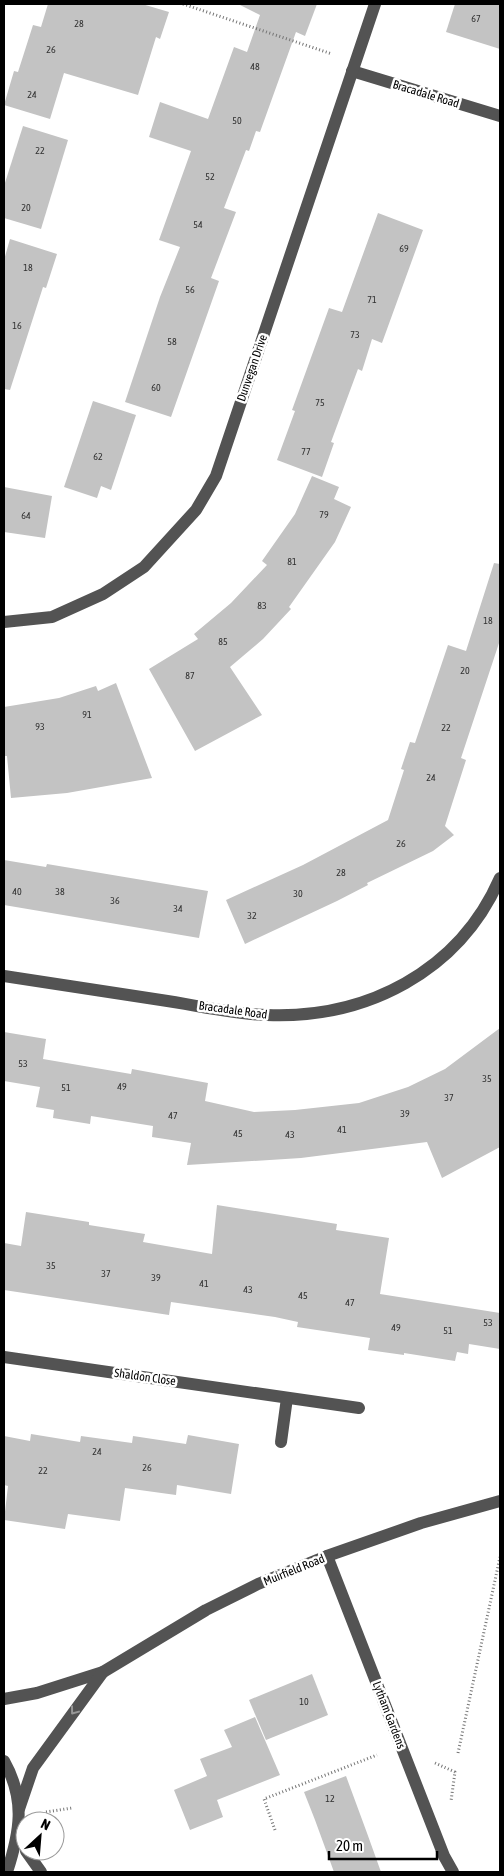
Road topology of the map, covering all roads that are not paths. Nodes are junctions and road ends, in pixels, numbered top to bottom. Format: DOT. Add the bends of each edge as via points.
graph roads {
  1 [pos="375,4"];
  2 [pos="352,71"];
  3 [pos="500,116"];
  4 [pos="4,622"];
  5 [pos="500,878"];
  6 [pos="4,976"];
  7 [pos="4,1357"];
  8 [pos="287,1398"];
  9 [pos="359,1408"];
  10 [pos="281,1442"];
  11 [pos="500,1501"];
  12 [pos="327,1556"];
  13 [pos="103,1672"];
  14 [pos="4,1699"];
  15 [pos="4,1761"];
  16 [pos="19,1809"];
  17 [pos="15,1859"];
  18 [pos="33,1861"];
  19 [pos="7,1872"];
  20 [pos="41,1872"];
  21 [pos="453,1872"];
  1 -- 2 [label="street, Dunvegan Drive"];
  2 -- 3 [label="street, Bracadale Road"];
  2 -- 4 [label="street, Dunvegan Drive" via="216,476 196,510 144,567 103,594 52,617"];
  5 -- 6 [label="street, Bracadale Road" via="477,919 452,949 425,972 391,992 311,1015 265,1016"];
  7 -- 8 [label="street, Shaldon Close"];
  8 -- 9 [label="street, Shaldon Close"];
  8 -- 10 [label="street"];
  11 -- 12 [label="street, Muirfield Road"];
  12 -- 13 [label="street, Muirfield Road" via="258,1584 206,1610"];
  12 -- 21 [label="street, Lytham Gardens" via="400,1746"];
  13 -- 14 [label="street, Muirfield Road" via="37,1693"];
  13 -- 16 [label="street, Muirfield Road, one-way" via="33,1768"];
  15 -- 16 [label="street"];
  17 -- 19 [label="street"];
  18 -- 20 [label="street"];
}
